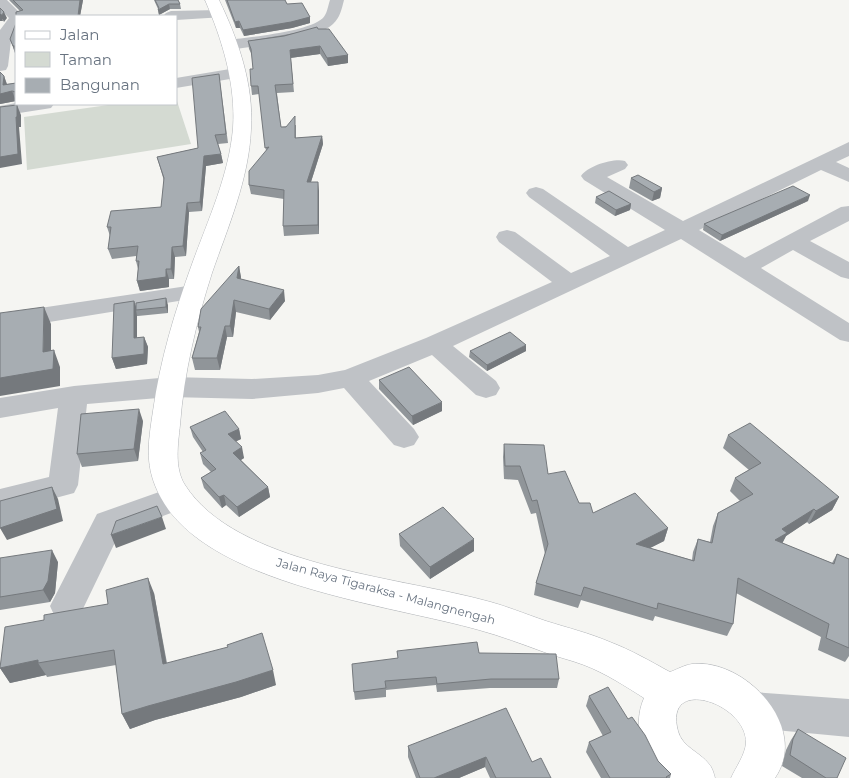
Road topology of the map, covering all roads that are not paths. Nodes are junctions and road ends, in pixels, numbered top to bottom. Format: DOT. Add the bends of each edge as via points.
graph roads {
  1 [pos="337,0"];
  2 [pos="2,1"];
  3 [pos="216,7"];
  4 [pos="176,15"];
  5 [pos="15,17"];
  6 [pos="15,19"];
  7 [pos="10,44"];
  8 [pos="229,45"];
  9 [pos="0,66"];
  10 [pos="236,73"];
  11 [pos="178,82"];
  12 [pos="39,105"];
  13 [pos="0,111"];
  14 [pos="849,148"];
  15 [pos="821,162"];
  16 [pos="618,165"];
  17 [pos="849,176"];
  18 [pos="536,193"];
  19 [pos="847,216"];
  20 [pos="681,230"];
  21 [pos="507,237"];
  22 [pos="793,241"];
  23 [pos="627,257"];
  24 [pos="743,268"];
  25 [pos="849,272"];
  26 [pos="569,283"];
  27 [pos="194,292"];
  28 [pos="0,322"];
  29 [pos="849,334"];
  30 [pos="435,344"];
  31 [pos="350,378"];
  32 [pos="170,386"];
  33 [pos="486,388"];
  34 [pos="74,396"];
  35 [pos="0,408"];
  36 [pos="404,437"];
  37 [pos="176,498"];
  38 [pos="0,501"];
  39 [pos="67,606"];
  40 [pos="669,692"];
  41 [pos="753,710"];
  42 [pos="849,718"];
  43 [pos="695,778"];
  44 [pos="751,778"];
  1 -- 8 [label="street" via="330,19 324,25"];
  2 -- 5 [label="street"];
  3 -- 4 [label="street"];
  3 -- 8 [label="main road, Jalan Raya Tigaraksa - Malangnengah"];
  6 -- 7 [label="street" via="8,27"];
  7 -- 9 [label="street"];
  8 -- 10 [label="main road, Jalan Raya Tigaraksa - Malangnengah"];
  10 -- 11 [label="street"];
  10 -- 27 [label="main road, Jalan Raya Tigaraksa - Malangnengah" via="242,126 238,161"];
  12 -- 13 [label="street"];
  14 -- 15 [label="street"];
  15 -- 17 [label="street"];
  15 -- 20 [label="street"];
  16 -- 20 [label="street" via="591,176"];
  18 -- 23 [label="street"];
  19 -- 22 [label="street"];
  20 -- 23 [label="street"];
  20 -- 24 [label="street"];
  21 -- 26 [label="street"];
  22 -- 24 [label="street"];
  22 -- 25 [label="street"];
  23 -- 26 [label="street"];
  24 -- 29 [label="street"];
  26 -- 30 [label="street"];
  27 -- 28 [label="street"];
  27 -- 32 [label="main road, Jalan Raya Tigaraksa - Malangnengah"];
  30 -- 31 [label="street"];
  30 -- 33 [label="street"];
  31 -- 32 [label="street" via="252,389"];
  31 -- 36 [label="street"];
  32 -- 34 [label="street"];
  32 -- 37 [label="main road, Jalan Raya Tigaraksa - Malangnengah" via="162,460 165,477"];
  34 -- 35 [label="street"];
  34 -- 38 [label="street" via="63,485"];
  37 -- 39 [label="street" via="108,523"];
  37 -- 40 [label="main road, Jalan Raya Tigaraksa - Malangnengah" via="212,533 245,552 366,588 479,614 600,654"];
  40 -- 41 [label="main road" via="680,685 710,682 740,697"];
  40 -- 43 [label="main road" via="657,714 661,742 680,768"];
  41 -- 42 [label="street"];
  41 -- 44 [label="main road" via="766,741 765,755"];
}
